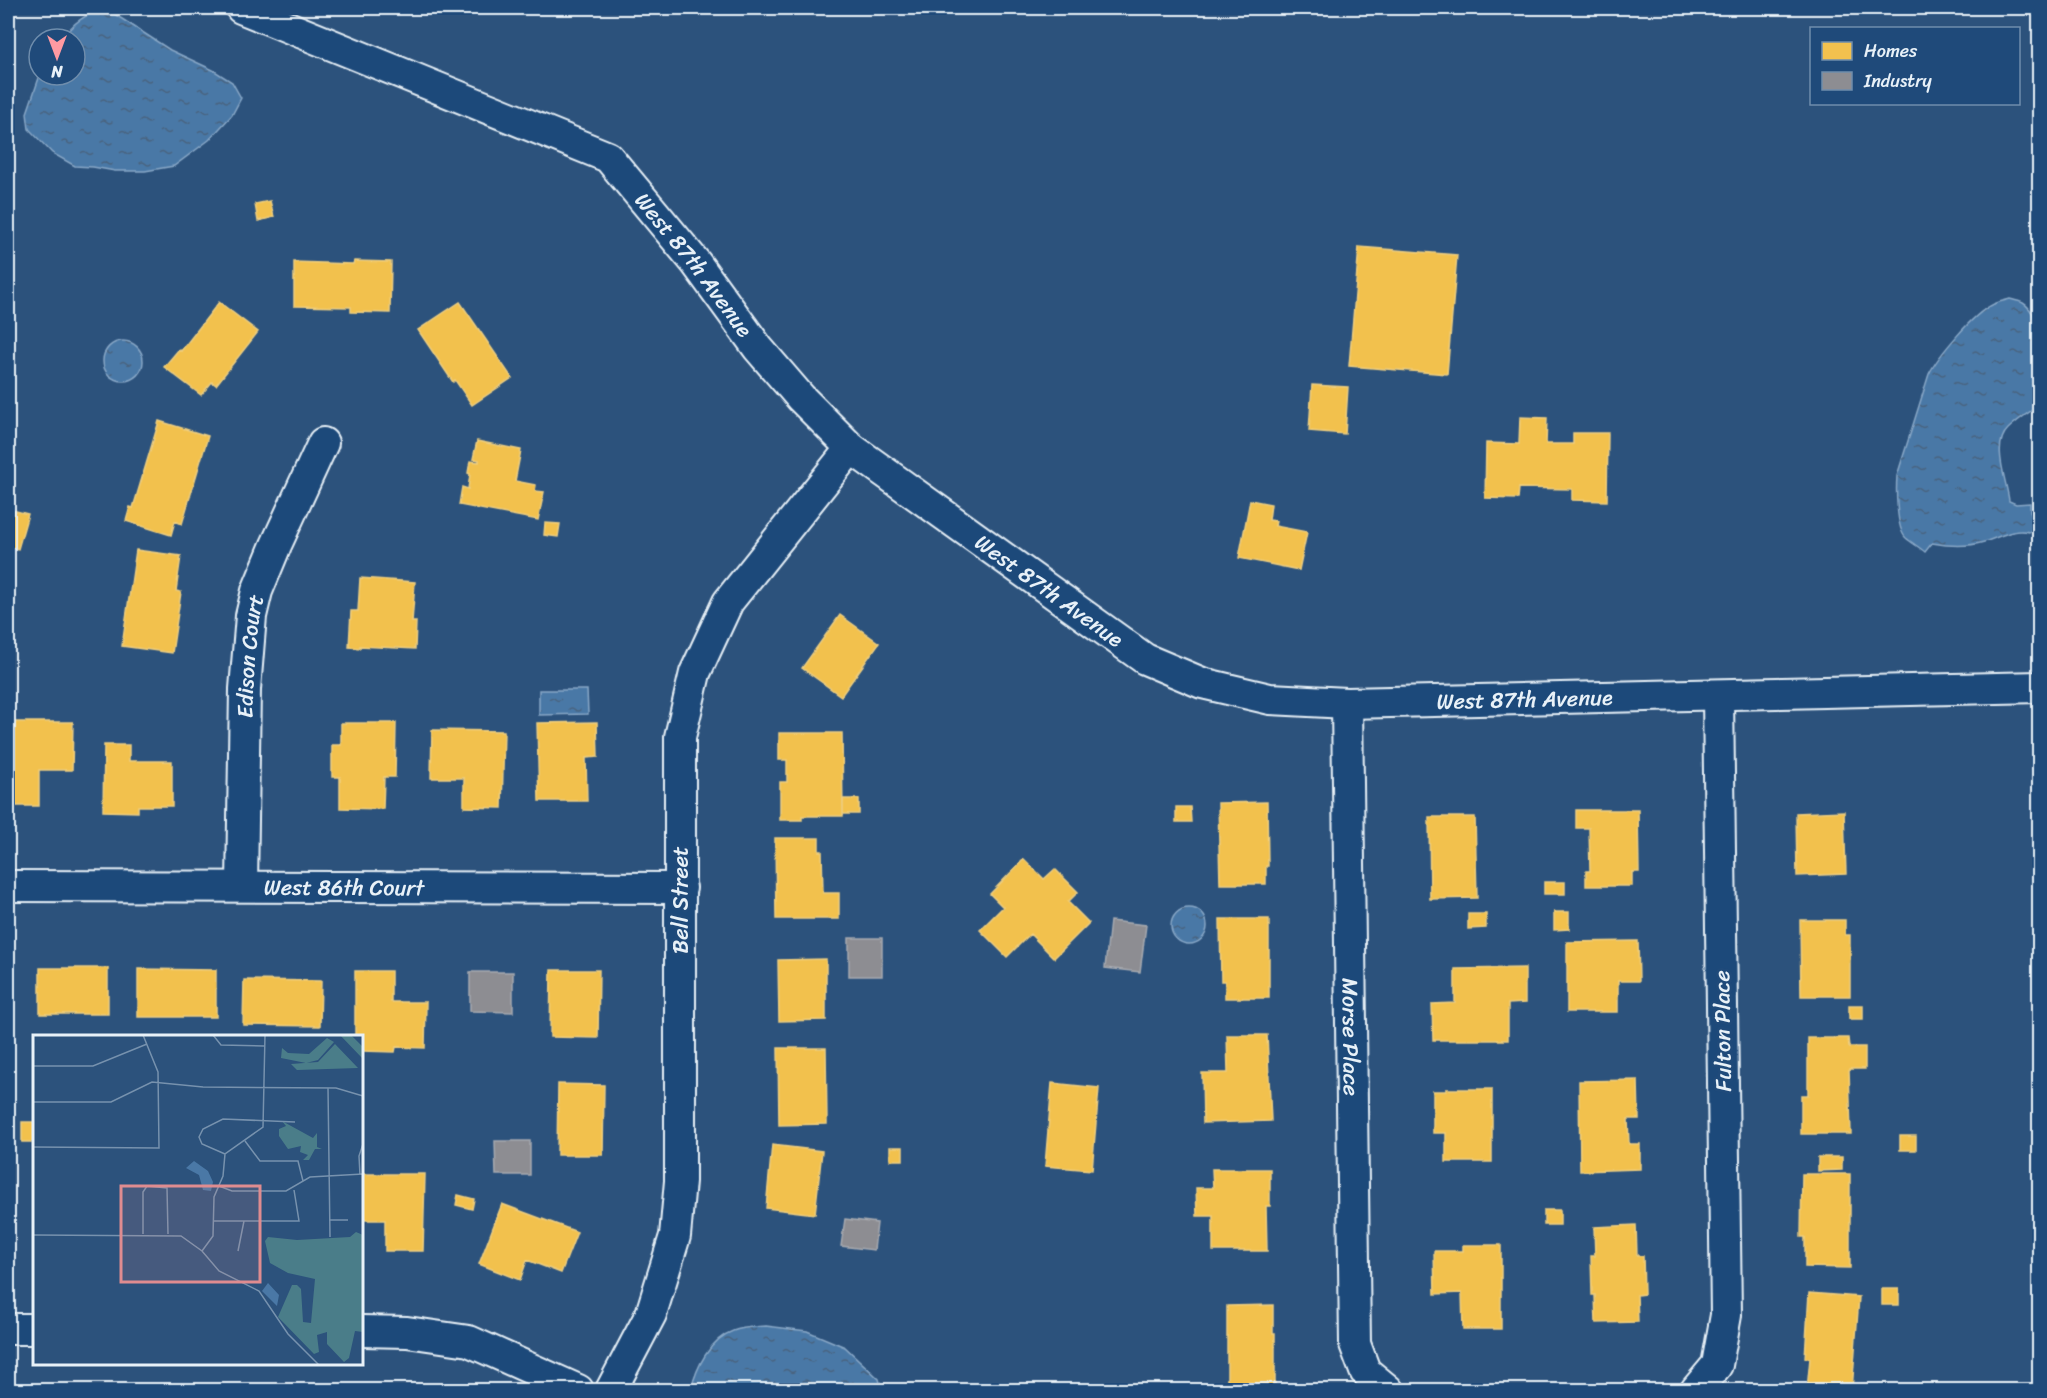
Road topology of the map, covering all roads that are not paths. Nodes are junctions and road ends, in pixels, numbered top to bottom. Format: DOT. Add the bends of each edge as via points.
graph roads {
  1 [pos="241,8"];
  2 [pos="323,443"];
  3 [pos="851,448"];
  4 [pos="2040,687"];
  5 [pos="1718,696"];
  6 [pos="1347,703"];
  7 [pos="8,886"];
  8 [pos="243,886"];
  9 [pos="681,888"];
  10 [pos="8,1329"];
  11 [pos="33,1329"];
  12 [pos="363,1331"];
  13 [pos="578,1390"];
  14 [pos="611,1390"];
  15 [pos="1388,1390"];
  16 [pos="1696,1390"];
  1 -- 3 [label="street, West 87th Avenue" via="608,158 696,263 758,348"];
  2 -- 8 [label="street, Edison Court" via="276,545 251,616 244,689"];
  3 -- 6 [label="street, West 87th Avenue" via="1145,659 1202,683 1270,699"];
  3 -- 9 [label="street, Bell Street" via="728,602 695,673 680,737"];
  4 -- 5 [label="street, West 87th Avenue"];
  5 -- 6 [label="street, West 87th Avenue"];
  5 -- 16 [label="street, Fulton Place" via="1726,1315 1717,1365"];
  6 -- 15 [label="street, Morse Place" via="1355,1344 1365,1371"];
  7 -- 8 [label="street, West 86th Court"];
  8 -- 9 [label="street, West 86th Court"];
  9 -- 14 [label="street, Bell Street" via="680,1181 675,1236 651,1314"];
  10 -- 11 [label="street"];
  12 -- 13 [label="street" via="407,1332 469,1341"];
}
